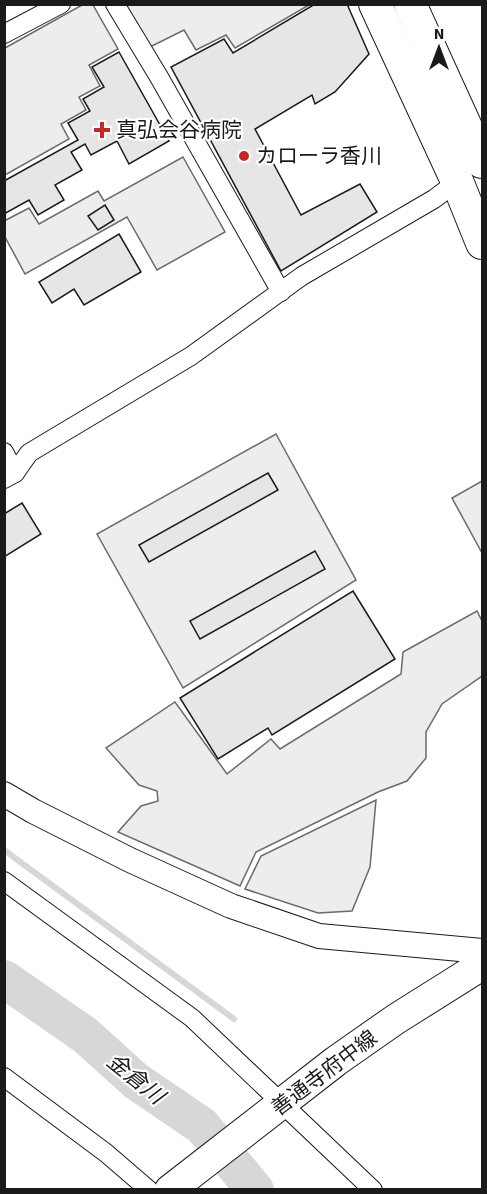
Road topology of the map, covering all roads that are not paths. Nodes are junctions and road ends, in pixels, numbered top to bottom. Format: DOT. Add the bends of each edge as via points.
graph roads {
  1 [pos="61,4"];
  2 [pos="115,4"];
  3 [pos="375,4"];
  4 [pos="410,4"];
  5 [pos="4,34"];
  6 [pos="483,162"];
  7 [pos="470,174"];
  8 [pos="483,243"];
  9 [pos="281,292"];
  10 [pos="4,452"];
  11 [pos="10,476"];
  12 [pos="4,794"];
  13 [pos="4,882"];
  14 [pos="483,951"];
  15 [pos="483,965"];
  16 [pos="4,1077"];
  17 [pos="273,1110"];
  18 [pos="164,1189"];
  19 [pos="373,1190"];
  1 -- 5 [label="street"];
  2 -- 9 [label="street"];
  3 -- 7 [label="highway"];
  4 -- 6 [label="highway"];
  7 -- 8 [label="highway"];
  7 -- 9 [label="street"];
  9 -- 11 [label="street" via="191,356 29,453"];
  10 -- 11 [label="street"];
  12 -- 14 [label="street" via="120,855 231,906 319,936"];
  13 -- 17 [label="street" via="192,1018"];
  15 -- 17 [label="main road, 善通寺府中線" via="379,1031"];
  16 -- 18 [label="street" via="106,1153"];
  17 -- 18 [label="main road, 善通寺府中線"];
  17 -- 19 [label="street"];
}
